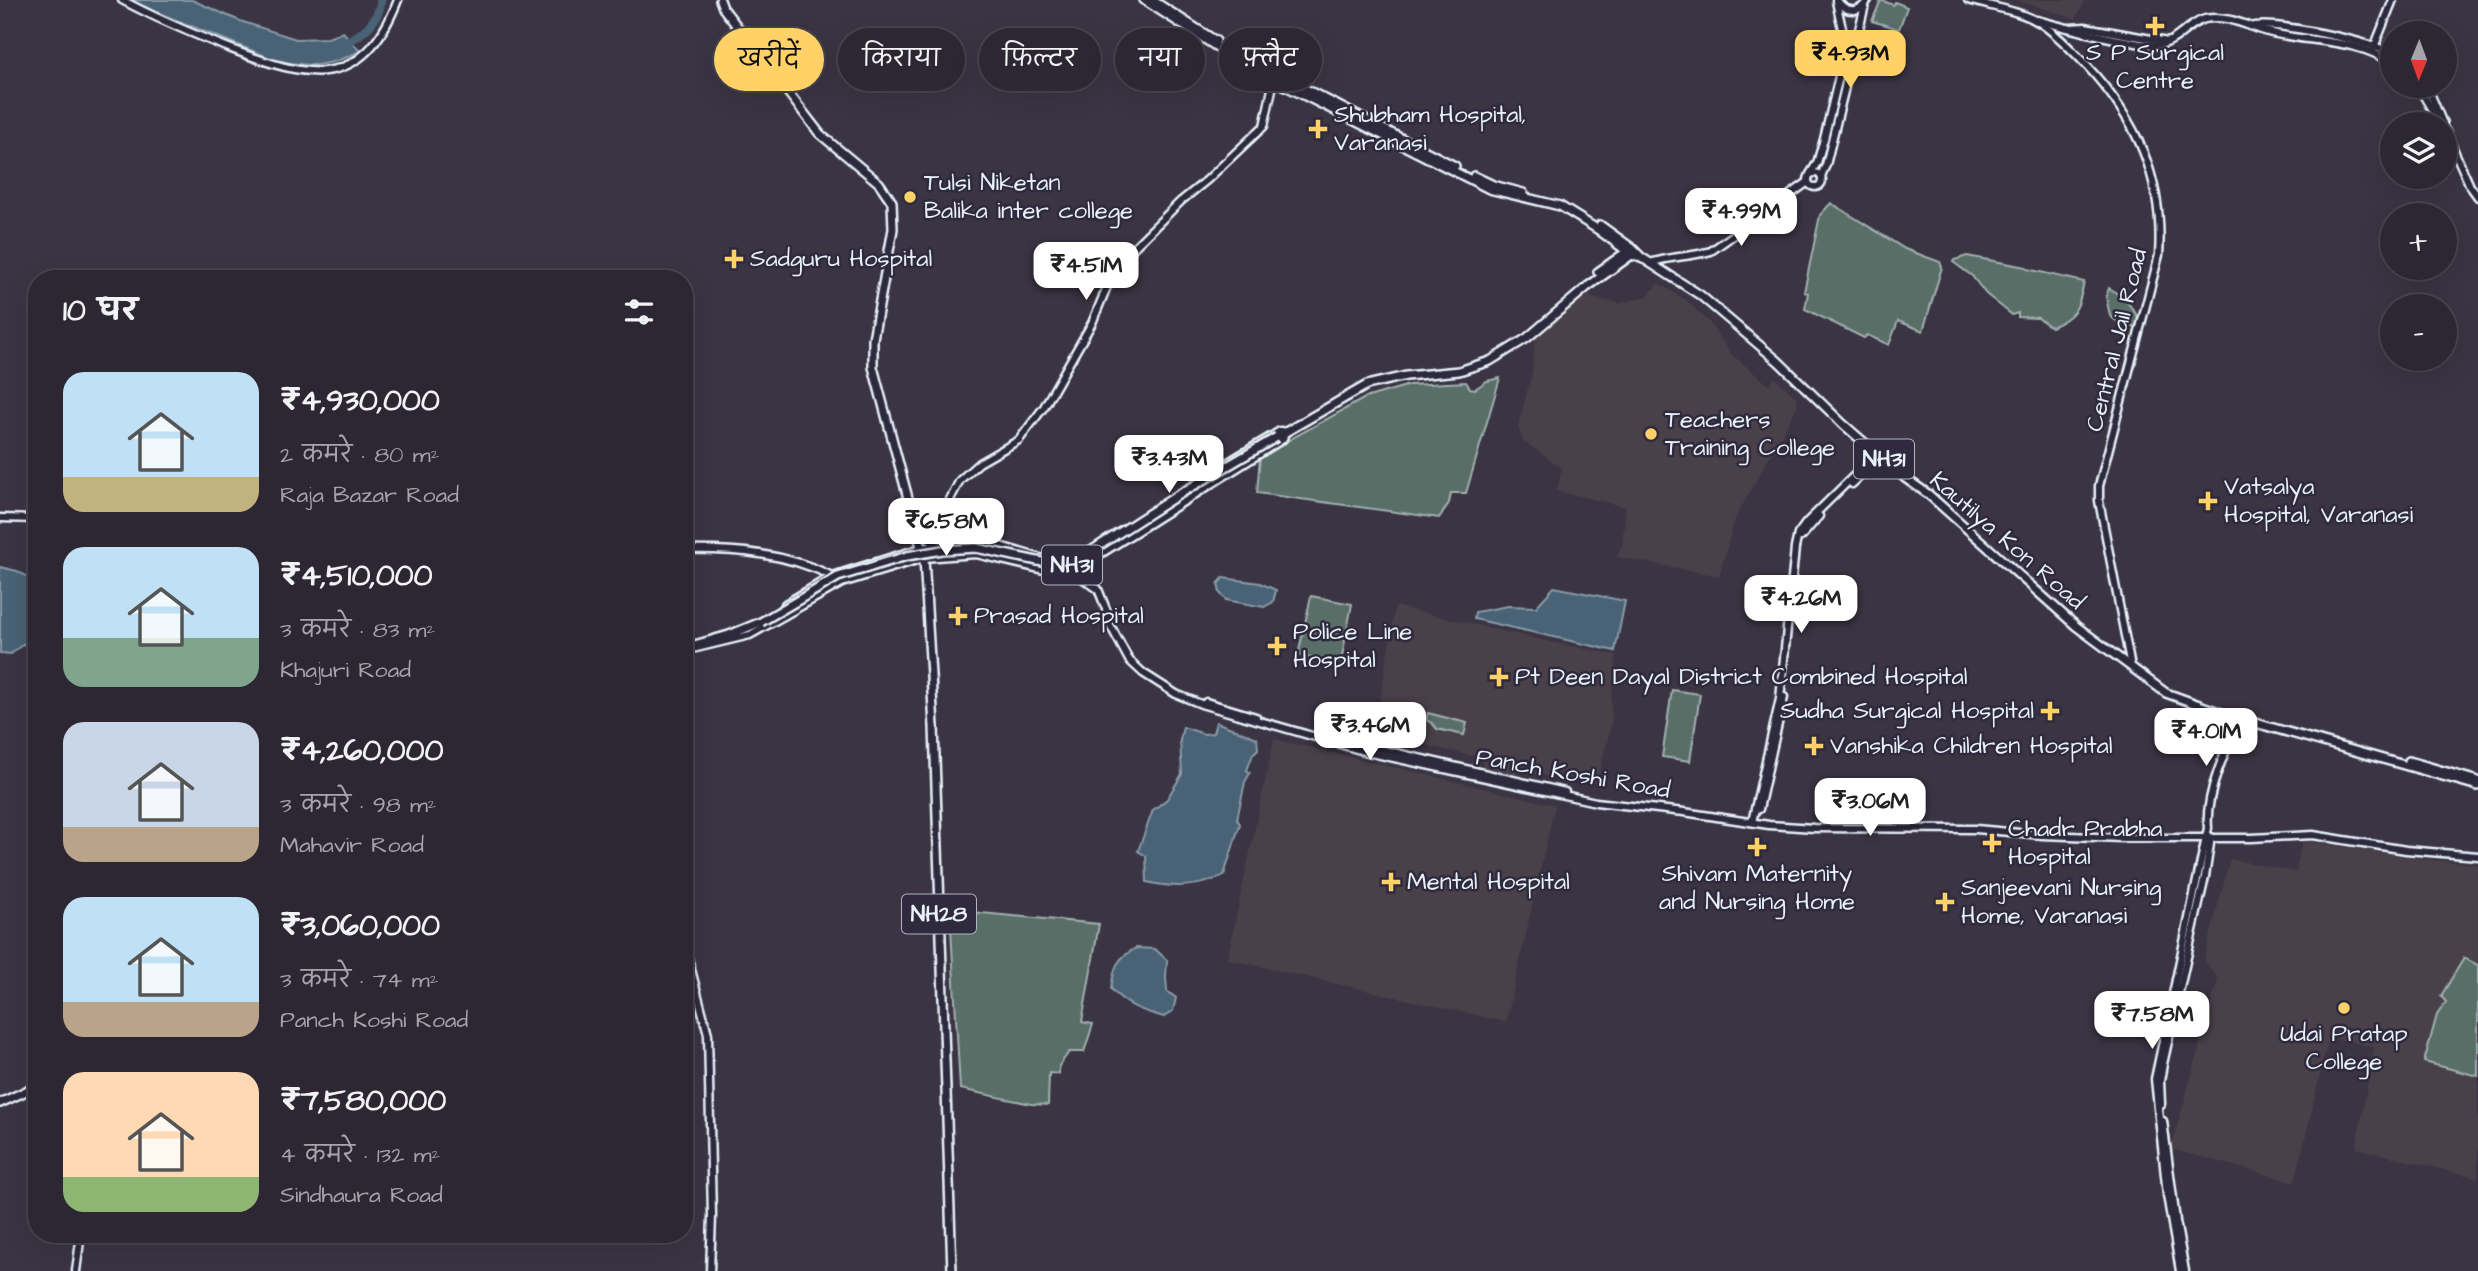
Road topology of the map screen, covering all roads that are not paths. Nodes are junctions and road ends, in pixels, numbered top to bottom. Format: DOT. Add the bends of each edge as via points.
graph roads {
  1 [pos="122,0"];
  2 [pos="398,0"];
  3 [pos="721,0"];
  4 [pos="1144,0"];
  5 [pos="1153,0"];
  6 [pos="1836,0"];
  7 [pos="1968,0"];
  8 [pos="2393,0"];
  9 [pos="1867,2"];
  10 [pos="2031,19"];
  11 [pos="1219,49"];
  12 [pos="2374,49"];
  13 [pos="2380,51"];
  14 [pos="2380,54"];
  15 [pos="1272,91"];
  16 [pos="1296,91"];
  17 [pos="2457,157"];
  18 [pos="1811,174"];
  19 [pos="1821,176"];
  20 [pos="1808,183"];
  21 [pos="2478,197"];
  22 [pos="1632,251"];
  23 [pos="1647,261"];
  24 [pos="1285,432"];
  25 [pos="1877,458"];
  26 [pos="0,518"];
  27 [pos="28,519"];
  28 [pos="914,521"];
  29 [pos="929,540"];
  30 [pos="937,545"];
  31 [pos="921,548"];
  32 [pos="693,550"];
  33 [pos="924,558"];
  34 [pos="1062,564"];
  35 [pos="1072,572"];
  36 [pos="832,576"];
  37 [pos="842,583"];
  38 [pos="693,645"];
  39 [pos="693,645"];
  40 [pos="693,646"];
  41 [pos="2128,665"];
  42 [pos="2243,719"];
  43 [pos="2478,783"];
  44 [pos="1754,823"];
  45 [pos="2208,837"];
  46 [pos="2478,856"];
  47 [pos="693,977"];
  48 [pos="28,1093"];
  49 [pos="0,1105"];
  50 [pos="79,1243"];
  51 [pos="76,1271"];
  52 [pos="710,1271"];
  53 [pos="952,1271"];
  54 [pos="2182,1271"];
  1 -- 2 [label="street" via="264,62 314,73 334,70 371,49"];
  3 -- 28 [label="highway" via="801,113 879,183 892,202 893,229 873,339 873,367"];
  4 -- 11 [label="highway"];
  5 -- 22 [label="highway" via="1251,62 1493,185 1563,203"];
  6 -- 9 [label="street" via="1852,10"];
  6 -- 18 [label="street" via="1846,47"];
  7 -- 10 [label="street, Central Jail Road"];
  8 -- 12 [label="street"];
  9 -- 19 [label="street"];
  10 -- 12 [label="street, Central Jail Road" via="2168,42 2207,19 2276,26"];
  10 -- 41 [label="street, Central Jail Road" via="2071,50 2110,92 2135,132 2156,194 2159,255 2099,486"];
  12 -- 13 [label="street"];
  12 -- 14 [label="street"];
  15 -- 29 [label="street" via="1264,126 1116,265 1092,323 1044,407 1019,440 960,480"];
  16 -- 22 [label="highway" via="1489,189 1560,206"];
  17 -- 21 [label="street"];
  18 -- 19 [label="street"];
  18 -- 20 [label="street"];
  19 -- 20 [label="street" via="1817,187"];
  20 -- 23 [label="street" via="1711,251"];
  22 -- 23 [label="highway, Kautilya Kon Road / NH31"];
  22 -- 24 [label="highway, NH31" via="1527,338 1490,361 1459,371 1367,385"];
  23 -- 25 [label="highway, Kautilya Kon Road / NH31" via="1723,312"];
  24 -- 34 [label="street" via="1225,463"];
  24 -- 35 [label="street" via="1283,439"];
  24 -- 38 [label="highway, NH31, bridge" via="1066,568 976,548 907,556 838,577 743,630"];
  25 -- 41 [label="highway, Kautilya Kon Road / NH31" via="1928,494 2066,618"];
  25 -- 44 [label="street" via="1815,518 1798,545 1783,706"];
  26 -- 27 [label="street"];
  28 -- 29 [label="highway"];
  28 -- 31 [label="highway"];
  29 -- 30 [label="highway"];
  30 -- 31 [label="street, Panch Koshi Road"];
  30 -- 34 [label="street, Panch Koshi Road" via="993,544"];
  31 -- 33 [label="highway, NH28"];
  31 -- 36 [label="street, Panch Koshi Road"];
  32 -- 36 [label="street" via="736,550 795,562"];
  33 -- 35 [label="street" via="976,554 1060,574"];
  33 -- 37 [label="street"];
  33 -- 53 [label="highway, NH28"];
  34 -- 35 [label="street, Panch Koshi Road"];
  35 -- 44 [label="street, Panch Koshi Road" via="1098,589 1109,624 1136,667 1155,683 1201,705 1371,753 1542,791"];
  36 -- 37 [label="street"];
  36 -- 39 [label="street, Panch Koshi Road" via="748,625"];
  37 -- 40 [label="street" via="750,635"];
  41 -- 42 [label="highway, Kautilya Kon Road / NH31" via="2166,693"];
  41 -- 43 [label="highway, Kautilya Kon Road / NH31" via="2200,702"];
  42 -- 43 [label="highway, Kautilya Kon Road / NH31"];
  42 -- 45 [label="street" via="2215,783"];
  44 -- 45 [label="street, Panch Koshi Road"];
  45 -- 46 [label="street, Panch Koshi Road" via="2313,835"];
  45 -- 54 [label="street" via="2155,1079 2167,1195"];
  47 -- 52 [label="street" via="708,1034"];
  48 -- 49 [label="highway"];
  50 -- 51 [label="street"];
}
